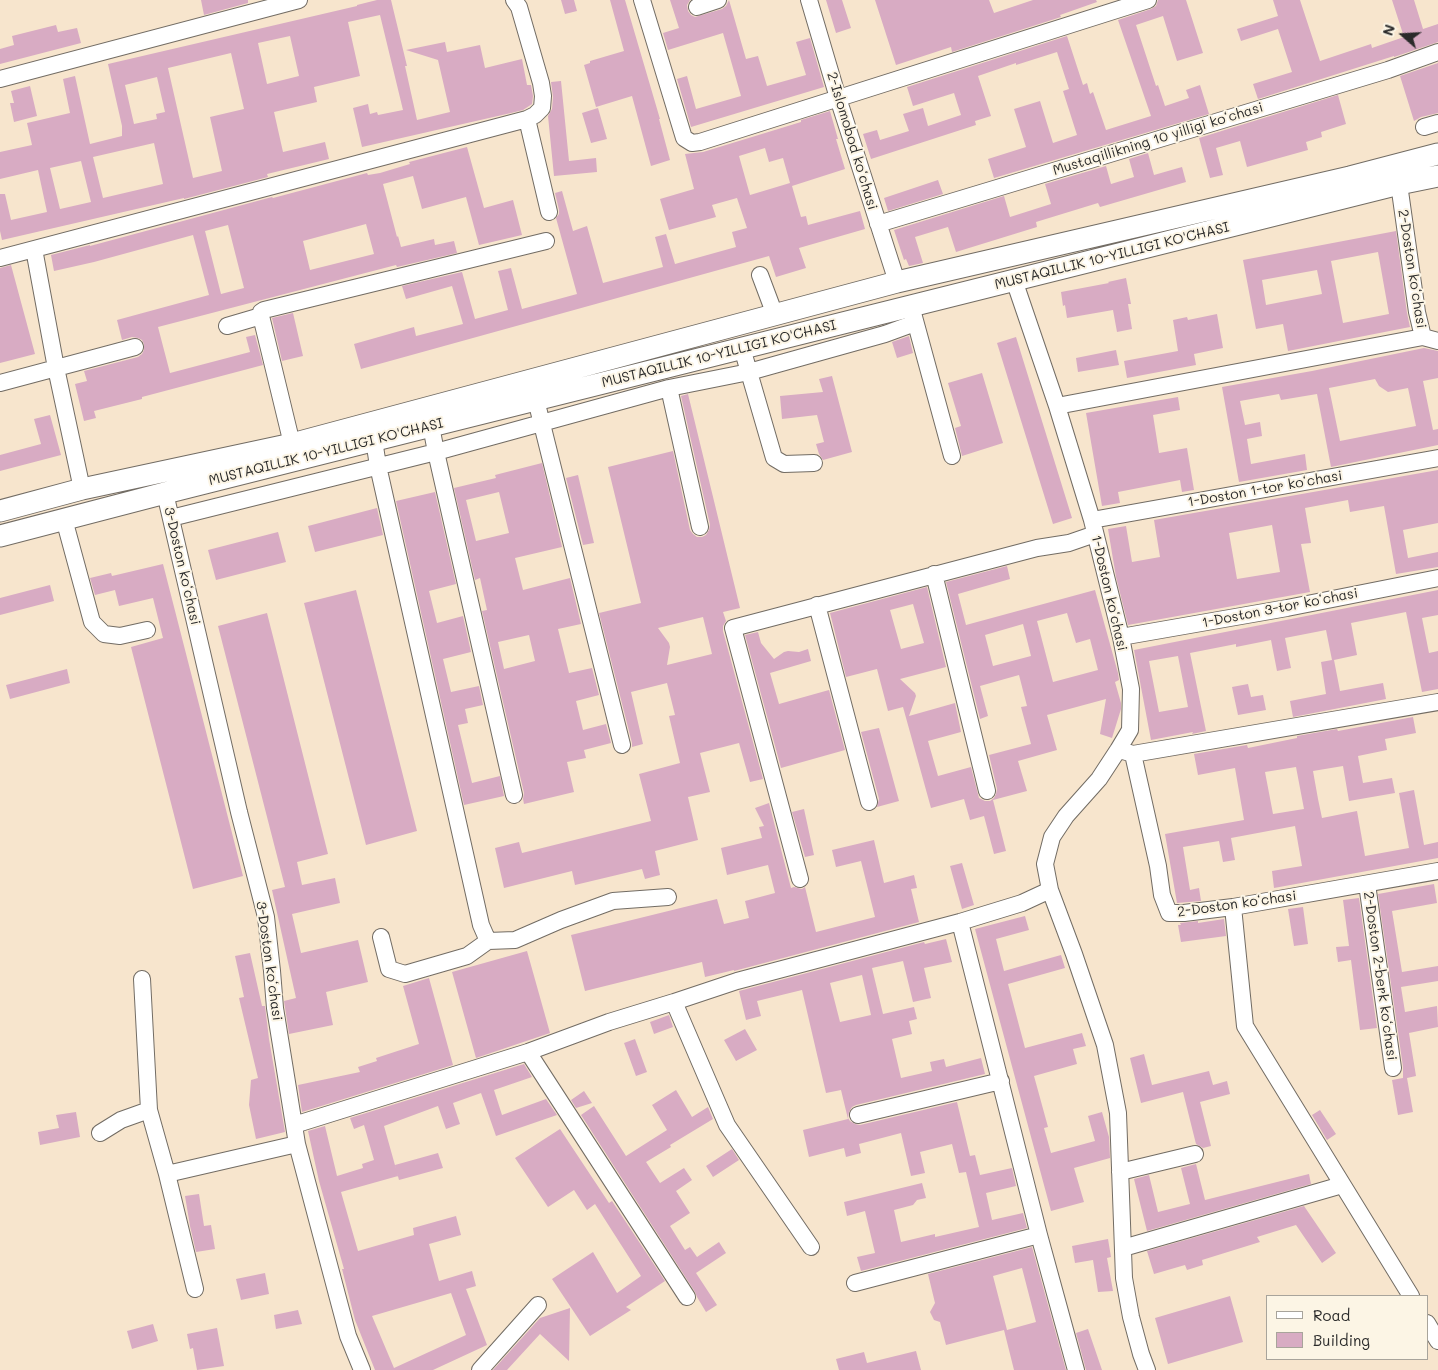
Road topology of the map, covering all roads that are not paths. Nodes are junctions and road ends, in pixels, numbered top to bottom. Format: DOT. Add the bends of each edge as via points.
graph roads {
  1 [pos="299,0"];
  2 [pos="514,0"];
  3 [pos="642,0"];
  4 [pos="718,0"];
  5 [pos="809,0"];
  6 [pos="1148,0"];
  7 [pos="277,2"];
  8 [pos="697,6"];
  9 [pos="1438,52"];
  10 [pos="0,79"];
  11 [pos="838,98"];
  12 [pos="527,119"];
  13 [pos="1438,154"];
  14 [pos="1404,163"];
  15 [pos="1438,176"];
  16 [pos="1399,184"];
  17 [pos="549,212"];
  18 [pos="878,224"];
  19 [pos="546,241"];
  20 [pos="34,249"];
  21 [pos="0,258"];
  22 [pos="760,275"];
  23 [pos="1014,280"];
  24 [pos="897,282"];
  25 [pos="913,314"];
  26 [pos="775,315"];
  27 [pos="261,316"];
  28 [pos="227,326"];
  29 [pos="1430,339"];
  30 [pos="135,348"];
  31 [pos="742,348"];
  32 [pos="56,368"];
  33 [pos="749,372"];
  34 [pos="0,383"];
  35 [pos="669,388"];
  36 [pos="536,400"];
  37 [pos="1057,406"];
  38 [pos="541,424"];
  39 [pos="431,426"];
  40 [pos="374,440"];
  41 [pos="292,444"];
  42 [pos="436,452"];
  43 [pos="952,456"];
  44 [pos="1438,458"];
  45 [pos="814,463"];
  46 [pos="378,466"];
  47 [pos="82,489"];
  48 [pos="165,492"];
  49 [pos="0,510"];
  50 [pos="171,518"];
  51 [pos="64,520"];
  52 [pos="700,527"];
  53 [pos="1094,527"];
  54 [pos="0,536"];
  55 [pos="934,574"];
  56 [pos="1438,578"];
  57 [pos="817,605"];
  58 [pos="147,630"];
  59 [pos="1121,637"];
  60 [pos="1438,702"];
  61 [pos="622,745"];
  62 [pos="1126,752"];
  63 [pos="987,791"];
  64 [pos="514,795"];
  65 [pos="869,802"];
  66 [pos="1438,871"];
  67 [pos="800,879"];
  68 [pos="1366,884"];
  69 [pos="1050,890"];
  70 [pos="668,897"];
  71 [pos="1233,907"];
  72 [pos="960,922"];
  73 [pos="381,937"];
  74 [pos="488,941"];
  75 [pos="142,978"];
  76 [pos="674,1002"];
  77 [pos="528,1052"];
  78 [pos="1393,1068"];
  79 [pos="1001,1081"];
  80 [pos="149,1110"];
  81 [pos="858,1115"];
  82 [pos="294,1125"];
  83 [pos="100,1133"];
  84 [pos="297,1144"];
  85 [pos="1195,1154"];
  86 [pos="1120,1172"];
  87 [pos="167,1174"];
  88 [pos="1342,1185"];
  89 [pos="1039,1236"];
  90 [pos="811,1247"];
  91 [pos="1123,1248"];
  92 [pos="855,1282"];
  93 [pos="195,1289"];
  94 [pos="1410,1295"];
  95 [pos="687,1297"];
  96 [pos="538,1305"];
  97 [pos="1428,1325"];
  98 [pos="1438,1341"];
  99 [pos="362,1370"];
  100 [pos="480,1370"];
  101 [pos="1076,1370"];
  102 [pos="1147,1370"];
  1 -- 7 [label="street"];
  2 -- 12 [label="street" via="519,7 543,96 542,108"];
  3 -- 11 [label="street" via="684,138 692,143"];
  4 -- 8 [label="street"];
  5 -- 11 [label="street, 2-Islomobod koʻchasi"];
  6 -- 11 [label="street"];
  7 -- 10 [label="street"];
  9 -- 18 [label="street, Mustaqillikning 10 yilligi koʻchasi" via="1388,70"];
  11 -- 18 [label="street, 2-Islomobod koʻchasi"];
  12 -- 17 [label="street"];
  12 -- 20 [label="street"];
  13 -- 14 [label="main road, MUSTAQILLIK 10-YILLIGI KO'CHASI"];
  14 -- 16 [label="main road"];
  14 -- 24 [label="main road, MUSTAQILLIK 10-YILLIGI KO'CHASI"];
  15 -- 16 [label="main road, MUSTAQILLIK 10-YILLIGI KO'CHASI"];
  16 -- 23 [label="main road, MUSTAQILLIK 10-YILLIGI KO'CHASI"];
  16 -- 29 [label="street, 2-Doston koʻchasi" via="1417,312"];
  18 -- 24 [label="street, 2-Islomobod koʻchasi"];
  19 -- 27 [label="street" via="268,309 261,312"];
  20 -- 21 [label="street"];
  20 -- 32 [label="street"];
  22 -- 26 [label="street"];
  23 -- 25 [label="main road, MUSTAQILLIK 10-YILLIGI KO'CHASI"];
  23 -- 37 [label="street, 1-Doston koʻchasi"];
  24 -- 26 [label="main road, MUSTAQILLIK 10-YILLIGI KO'CHASI"];
  25 -- 31 [label="main road, MUSTAQILLIK 10-YILLIGI KO'CHASI"];
  25 -- 33 [label="street" via="885,334"];
  25 -- 43 [label="street"];
  26 -- 41 [label="main road, MUSTAQILLIK 10-YILLIGI KO'CHASI"];
  27 -- 28 [label="street"];
  27 -- 41 [label="street"];
  29 -- 37 [label="street"];
  30 -- 32 [label="street"];
  31 -- 33 [label="street"];
  31 -- 36 [label="main road, MUSTAQILLIK 10-YILLIGI KO'CHASI"];
  32 -- 34 [label="street"];
  32 -- 47 [label="street"];
  33 -- 35 [label="street"];
  33 -- 45 [label="street" via="774,458 784,464"];
  35 -- 38 [label="street"];
  35 -- 52 [label="street"];
  36 -- 38 [label="street"];
  36 -- 39 [label="main road, MUSTAQILLIK 10-YILLIGI KO'CHASI"];
  37 -- 53 [label="street, 1-Doston koʻchasi"];
  38 -- 42 [label="street"];
  38 -- 61 [label="street"];
  39 -- 40 [label="main road, MUSTAQILLIK 10-YILLIGI KO'CHASI"];
  39 -- 42 [label="street"];
  40 -- 46 [label="street"];
  40 -- 48 [label="main road, MUSTAQILLIK 10-YILLIGI KO'CHASI"];
  41 -- 47 [label="main road, MUSTAQILLIK 10-YILLIGI KO'CHASI"];
  42 -- 46 [label="street"];
  42 -- 64 [label="street"];
  44 -- 53 [label="street, 1-Doston 1-tor koʻchasi"];
  46 -- 50 [label="street"];
  46 -- 74 [label="street" via="481,925"];
  47 -- 49 [label="main road, MUSTAQILLIK 10-YILLIGI KO'CHASI"];
  48 -- 50 [label="street, 3-Doston koʻchasi"];
  48 -- 51 [label="main road, MUSTAQILLIK 10-YILLIGI KO'CHASI"];
  50 -- 82 [label="street, 3-Doston koʻchasi" via="266,917 275,1008"];
  51 -- 54 [label="main road, MUSTAQILLIK 10-YILLIGI KO'CHASI"];
  51 -- 58 [label="street" via="92,622 104,634 120,636"];
  53 -- 55 [label="street, 1-Doston 1-tor koʻchasi" via="1069,543"];
  53 -- 59 [label="street, 1-Doston koʻchasi"];
  55 -- 57 [label="street, 1-Doston 1-tor koʻchasi"];
  55 -- 63 [label="street"];
  56 -- 59 [label="street, 1-Doston 3-tor koʻchasi"];
  57 -- 65 [label="street"];
  57 -- 67 [label="street, 1-Doston 1-tor koʻchasi" via="733,628"];
  59 -- 62 [label="street, 1-Doston koʻchasi" via="1131,688"];
  60 -- 62 [label="street"];
  62 -- 69 [label="street, 1-Doston koʻchasi" via="1066,816 1052,837 1045,864"];
  62 -- 71 [label="street, 2-Doston koʻchasi" via="1169,914"];
  66 -- 68 [label="street, 2-Doston koʻchasi"];
  68 -- 71 [label="street, 2-Doston koʻchasi"];
  68 -- 78 [label="street, 2-Doston 2-berk koʻchasi"];
  69 -- 72 [label="street" via="1022,903"];
  69 -- 86 [label="street, 1-Doston koʻchasi" via="1105,1045 1118,1113"];
  70 -- 74 [label="street" via="613,901 515,940"];
  71 -- 88 [label="street" via="1245,1026"];
  72 -- 76 [label="street" via="736,981"];
  72 -- 79 [label="street"];
  73 -- 74 [label="street" via="389,969 406,974 467,956"];
  75 -- 80 [label="street"];
  76 -- 77 [label="street"];
  76 -- 90 [label="street" via="727,1125"];
  77 -- 82 [label="street"];
  77 -- 95 [label="street"];
  79 -- 81 [label="street"];
  79 -- 89 [label="street"];
  80 -- 83 [label="street" via="121,1120"];
  80 -- 87 [label="street"];
  82 -- 84 [label="street, 3-Doston koʻchasi"];
  84 -- 87 [label="street"];
  84 -- 99 [label="street, 3-Doston koʻchasi" via="348,1336"];
  85 -- 86 [label="street"];
  86 -- 91 [label="street, 1-Doston koʻchasi"];
  87 -- 93 [label="street"];
  88 -- 91 [label="street"];
  88 -- 94 [label="street"];
  89 -- 92 [label="street"];
  89 -- 101 [label="street"];
  91 -- 102 [label="street, 1-Doston koʻchasi" via="1131,1317"];
  96 -- 100 [label="street"];
  97 -- 98 [label="street"];
}
